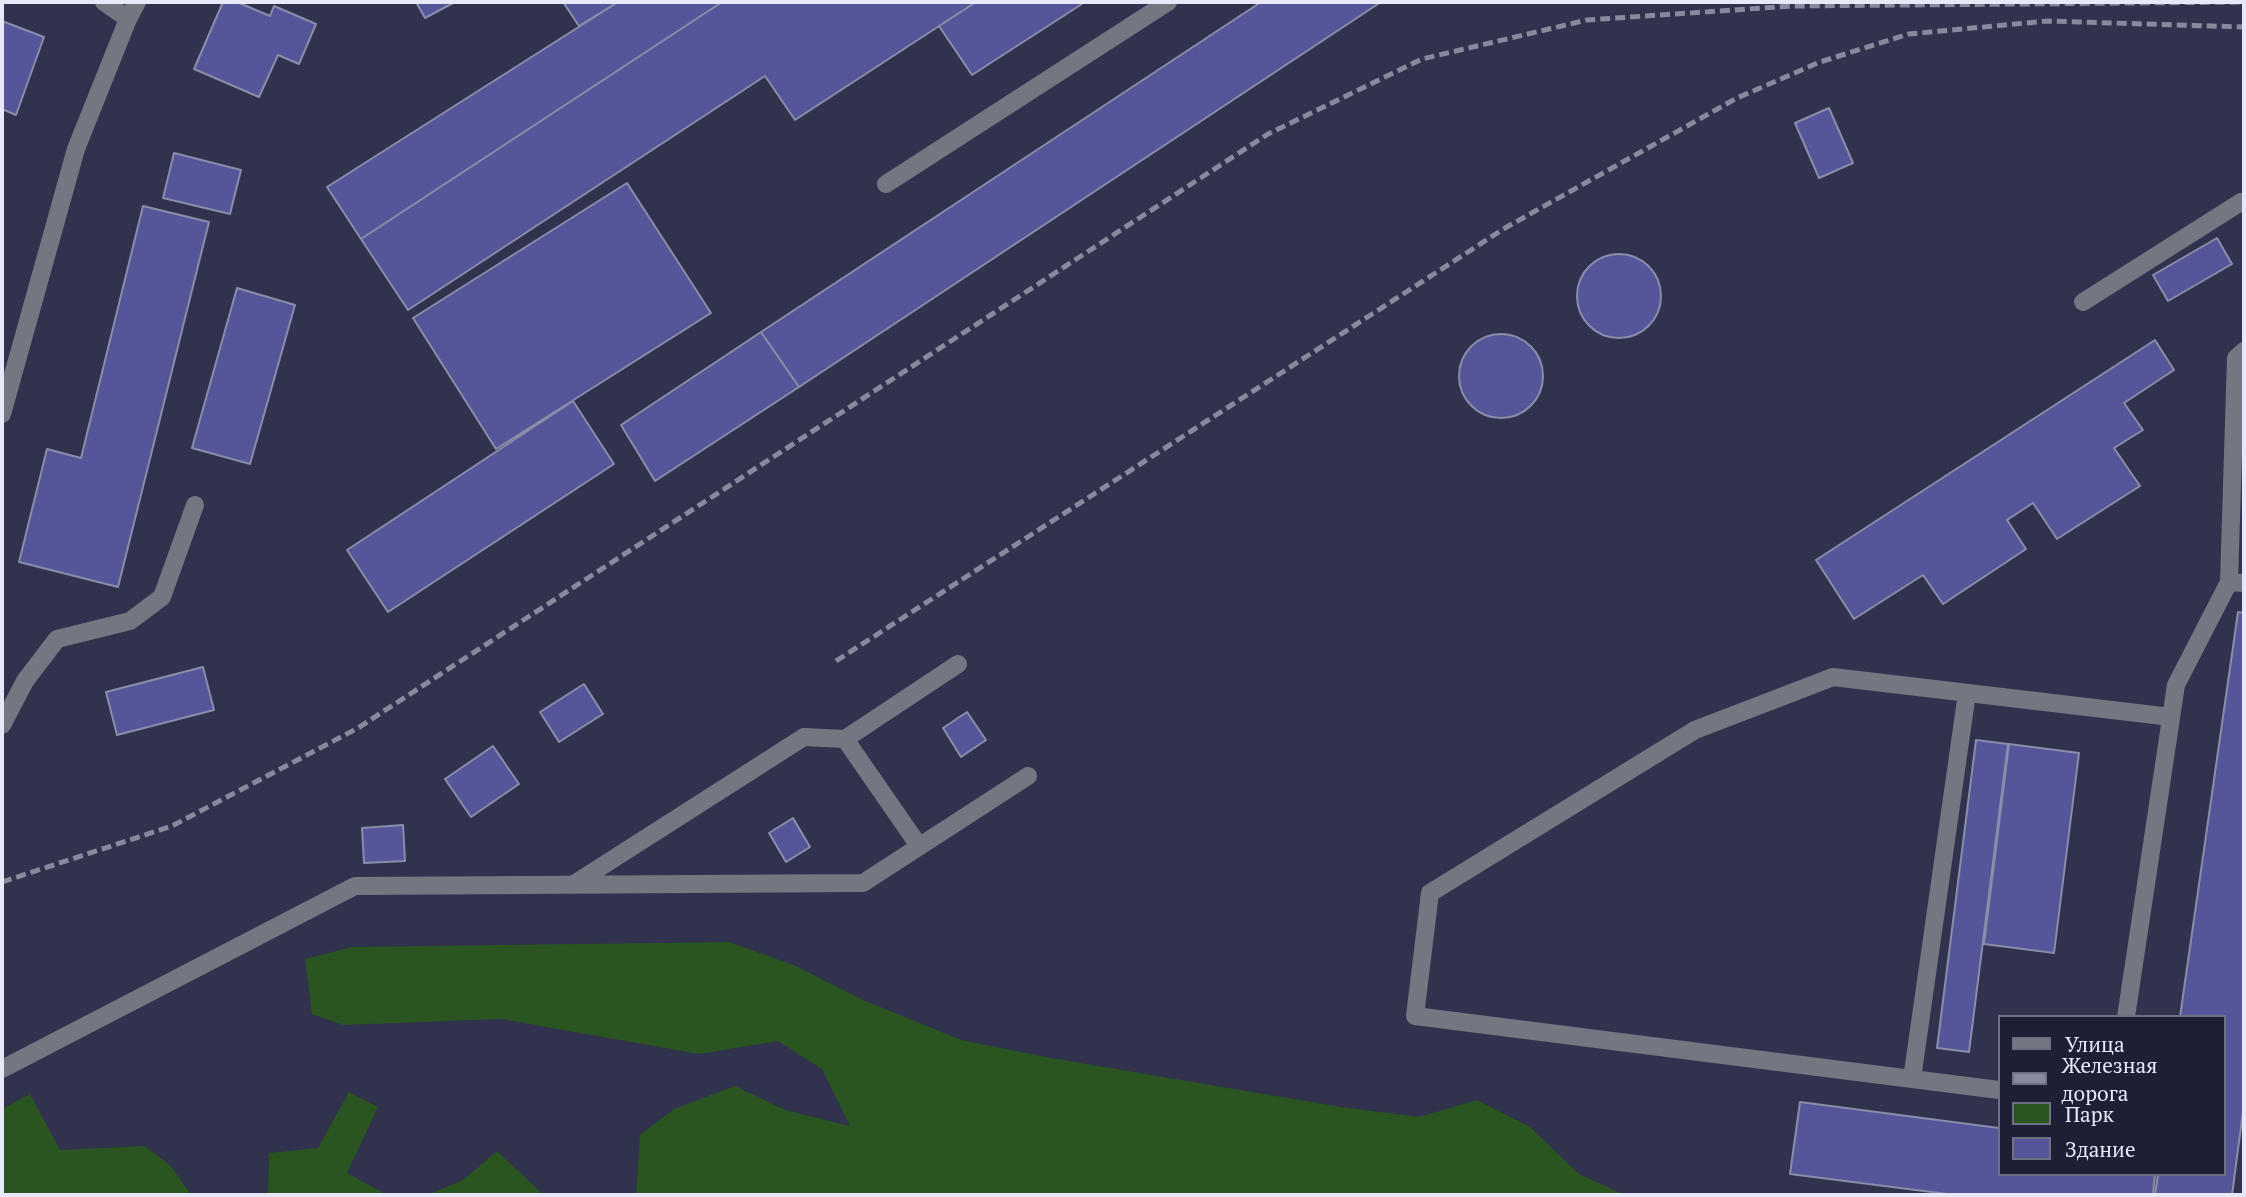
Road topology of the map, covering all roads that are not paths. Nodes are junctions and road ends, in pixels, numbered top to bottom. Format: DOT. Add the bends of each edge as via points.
graph roads {
  1 [pos="104,2"];
  2 [pos="137,2"];
  3 [pos="1168,2"];
  4 [pos="128,19"];
  5 [pos="886,184"];
  6 [pos="2244,202"];
  7 [pos="2083,302"];
  8 [pos="2244,351"];
  9 [pos="2,414"];
  10 [pos="195,505"];
  11 [pos="2236,583"];
  12 [pos="958,664"];
  13 [pos="1967,693"];
  14 [pos="2171,717"];
  15 [pos="2,724"];
  16 [pos="845,739"];
  17 [pos="1028,776"];
  18 [pos="919,846"];
  19 [pos="574,884"];
  20 [pos="2126,1015"];
  21 [pos="2,1069"];
  22 [pos="1912,1079"];
  23 [pos="1997,1090"];
  1 -- 4 [label="lane"];
  2 -- 4 [label="lane"];
  3 -- 5 [label="lane"];
  4 -- 9 [label="lane" via="76,149"];
  6 -- 7 [label="lane"];
  8 -- 11 [label="lane" via="2236,358"];
  10 -- 15 [label="lane" via="162,597 130,621 57,639 25,681"];
  11 -- 14 [label="lane" via="2176,685"];
  12 -- 16 [label="lane"];
  13 -- 14 [label="lane"];
  13 -- 22 [label="lane"];
  13 -- 22 [label="lane" via="1833,677 1695,730 1430,893 1415,1016"];
  14 -- 20 [label="lane"];
  16 -- 18 [label="lane"];
  16 -- 19 [label="lane" via="804,737"];
  17 -- 18 [label="lane"];
  18 -- 19 [label="lane" via="863,883"];
  19 -- 21 [label="lane" via="355,886"];
  22 -- 23 [label="lane"];
}
